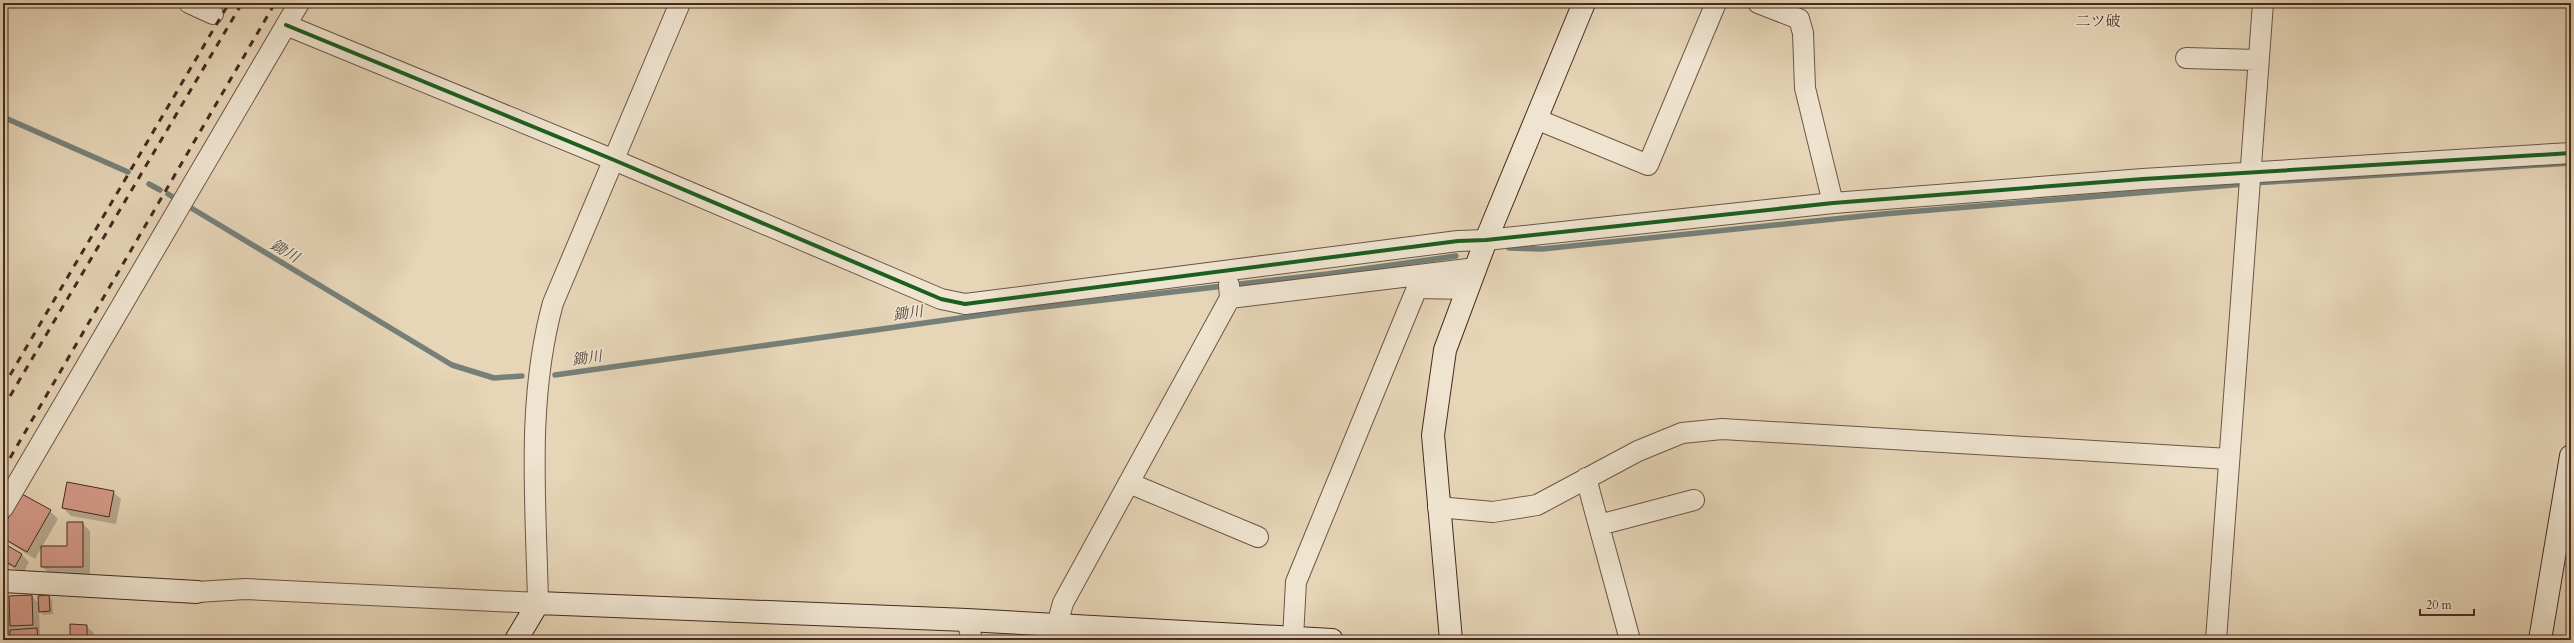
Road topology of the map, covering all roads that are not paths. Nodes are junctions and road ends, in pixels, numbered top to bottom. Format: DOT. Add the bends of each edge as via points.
graph roads {
  1 [pos="188,3"];
  2 [pos="299,3"];
  3 [pos="680,3"];
  4 [pos="1584,3"];
  5 [pos="1716,3"];
  6 [pos="1758,3"];
  7 [pos="2263,3"];
  8 [pos="212,14"];
  9 [pos="286,25"];
  10 [pos="2186,58"];
  11 [pos="2257,60"];
  12 [pos="1536,119"];
  13 [pos="2571,153"];
  14 [pos="614,160"];
  15 [pos="2250,179"];
  16 [pos="1834,203"];
  17 [pos="1486,240"];
  18 [pos="1476,268"];
  19 [pos="1229,284"];
  20 [pos="1468,288"];
  21 [pos="2571,456"];
  22 [pos="2229,459"];
  23 [pos="1586,478"];
  24 [pos="2569,482"];
  25 [pos="1129,483"];
  26 [pos="1694,500"];
  27 [pos="1438,507"];
  28 [pos="3,508"];
  29 [pos="1599,525"];
  30 [pos="1258,537"];
  31 [pos="3,581"];
  32 [pos="197,592"];
  33 [pos="538,603"];
  34 [pos="1057,625"];
  35 [pos="969,630"];
  36 [pos="1293,638"];
  37 [pos="516,640"];
  38 [pos="1332,640"];
  39 [pos="1451,640"];
  40 [pos="1630,640"];
  41 [pos="2216,640"];
  42 [pos="2540,640"];
  1 -- 8 [label="street"];
  2 -- 9 [label="street"];
  3 -- 14 [label="street"];
  4 -- 12 [label="street"];
  5 -- 12 [label="street" via="1648,165"];
  6 -- 16 [label="street" via="1799,19 1803,33 1805,88"];
  7 -- 11 [label="street"];
  9 -- 14 [label="street"];
  9 -- 28 [label="street"];
  10 -- 11 [label="street"];
  11 -- 15 [label="street"];
  12 -- 17 [label="street"];
  13 -- 15 [label="street"];
  14 -- 19 [label="street" via="942,299 965,304"];
  14 -- 33 [label="street" via="553,303 544,337 536,395 534,447"];
  15 -- 16 [label="street"];
  15 -- 22 [label="street"];
  16 -- 17 [label="street"];
  17 -- 18 [label="street"];
  17 -- 19 [label="street" via="1458,241"];
  18 -- 19 [label="street"];
  18 -- 20 [label="street"];
  19 -- 25 [label="street"];
  20 -- 27 [label="street" via="1445,350 1432,435"];
  20 -- 36 [label="street" via="1417,288 1296,582"];
  21 -- 24 [label="street"];
  22 -- 23 [label="street" via="1722,429 1682,433 1638,451"];
  22 -- 41 [label="street"];
  23 -- 27 [label="street" via="1537,505 1493,512"];
  23 -- 29 [label="street"];
  24 -- 42 [label="street"];
  25 -- 30 [label="street"];
  25 -- 34 [label="street" via="1063,603"];
  26 -- 29 [label="street"];
  27 -- 39 [label="street"];
  29 -- 40 [label="street"];
  31 -- 32 [label="street"];
  32 -- 33 [label="street" via="245,588"];
  33 -- 35 [label="street"];
  33 -- 37 [label="street"];
  34 -- 35 [label="street"];
  34 -- 36 [label="street"];
  36 -- 38 [label="street"];
}
